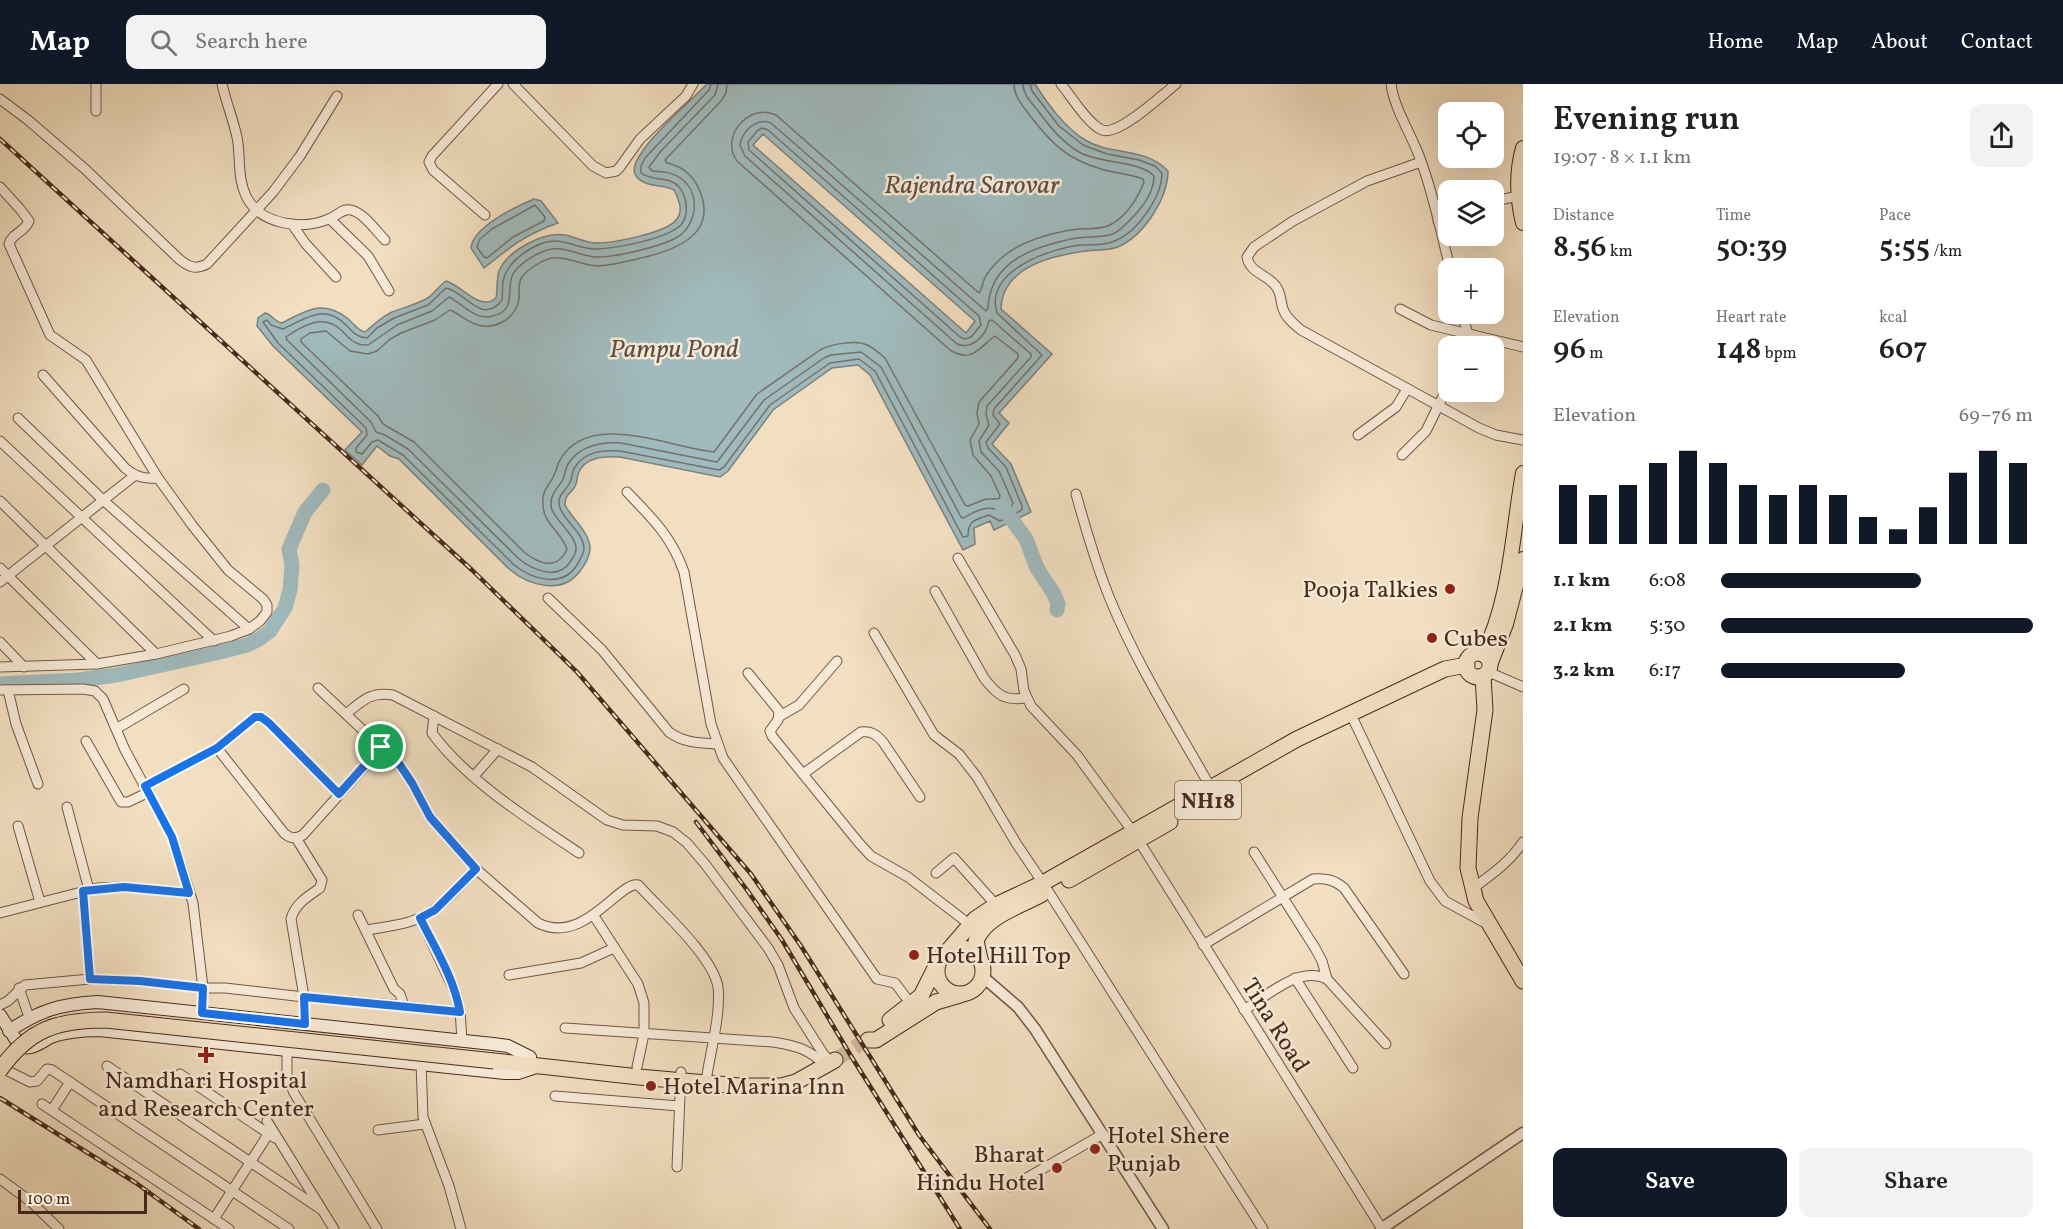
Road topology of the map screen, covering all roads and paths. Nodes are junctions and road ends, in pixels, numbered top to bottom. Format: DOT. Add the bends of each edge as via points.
graph roads {
  1 [pos="96,84"];
  2 [pos="222,84"];
  3 [pos="498,84"];
  4 [pos="513,84"];
  5 [pos="693,84"];
  6 [pos="1061,84"];
  7 [pos="1176,84"];
  8 [pos="1391,84"];
  9 [pos="337,96"];
  10 [pos="0,99"];
  11 [pos="96,111"];
  12 [pos="1523,148"];
  13 [pos="1421,162"];
  14 [pos="0,187"];
  15 [pos="1504,201"];
  16 [pos="1520,202"];
  17 [pos="257,211"];
  18 [pos="485,215"];
  19 [pos="330,219"];
  20 [pos="1438,221"];
  21 [pos="1523,223"];
  22 [pos="292,224"];
  23 [pos="385,240"];
  24 [pos="336,277"];
  25 [pos="389,291"];
  26 [pos="1400,309"];
  27 [pos="1465,324"];
  28 [pos="1468,334"];
  29 [pos="1523,346"];
  30 [pos="43,375"];
  31 [pos="1407,389"];
  32 [pos="1441,402"];
  33 [pos="1439,406"];
  34 [pos="18,418"];
  35 [pos="1358,435"];
  36 [pos="1523,440"];
  37 [pos="0,441"];
  38 [pos="1402,455"];
  39 [pos="1523,473"];
  40 [pos="134,476"];
  41 [pos="158,478"];
  42 [pos="627,492"];
  43 [pos="1076,494"];
  44 [pos="103,500"];
  45 [pos="0,501"];
  46 [pos="81,516"];
  47 [pos="44,546"];
  48 [pos="958,558"];
  49 [pos="1523,559"];
  50 [pos="0,568"];
  51 [pos="4,579"];
  52 [pos="935,591"];
  53 [pos="548,598"];
  54 [pos="249,629"];
  55 [pos="874,633"];
  56 [pos="214,641"];
  57 [pos="0,642"];
  58 [pos="156,654"];
  59 [pos="837,661"];
  60 [pos="97,664"];
  61 [pos="0,667"];
  62 [pos="24,667"];
  63 [pos="1482,668"];
  64 [pos="748,673"];
  65 [pos="1523,687"];
  66 [pos="318,688"];
  67 [pos="184,689"];
  68 [pos="4,690"];
  69 [pos="1026,698"];
  70 [pos="346,714"];
  71 [pos="434,716"];
  72 [pos="780,716"];
  73 [pos="1354,721"];
  74 [pos="116,729"];
  75 [pos="87,741"];
  76 [pos="717,744"];
  77 [pos="381,747"];
  78 [pos="217,748"];
  79 [pos="498,749"];
  80 [pos="803,774"];
  81 [pos="474,776"];
  82 [pos="38,784"];
  83 [pos="1211,788"];
  84 [pos="147,789"];
  85 [pos="339,794"];
  86 [pos="920,797"];
  87 [pos="67,807"];
  88 [pos="18,826"];
  89 [pos="1136,837"];
  90 [pos="296,838"];
  91 [pos="1523,842"];
  92 [pos="1254,852"];
  93 [pos="579,853"];
  94 [pos="1523,856"];
  95 [pos="1511,859"];
  96 [pos="476,869"];
  97 [pos="936,873"];
  98 [pos="1476,886"];
  99 [pos="1045,887"];
  100 [pos="86,890"];
  101 [pos="189,893"];
  102 [pos="1282,897"];
  103 [pos="40,902"];
  104 [pos="996,905"];
  105 [pos="0,913"];
  106 [pos="358,915"];
  107 [pos="594,916"];
  108 [pos="420,918"];
  109 [pos="969,924"];
  110 [pos="1489,925"];
  111 [pos="367,930"];
  112 [pos="1203,945"];
  113 [pos="614,948"];
  114 [pos="942,957"];
  115 [pos="980,959"];
  116 [pos="1523,965"];
  117 [pos="1404,974"];
  118 [pos="509,975"];
  119 [pos="982,976"];
  120 [pos="1295,978"];
  121 [pos="90,979"];
  122 [pos="1327,979"];
  123 [pos="1523,981"];
  124 [pos="20,988"];
  125 [pos="203,988"];
  126 [pos="967,992"];
  127 [pos="304,997"];
  128 [pos="911,1004"];
  129 [pos="0,1005"];
  130 [pos="404,1006"];
  131 [pos="1244,1010"];
  132 [pos="460,1012"];
  133 [pos="202,1013"];
  134 [pos="0,1015"];
  135 [pos="29,1017"];
  136 [pos="305,1024"];
  137 [pos="565,1028"];
  138 [pos="4,1032"];
  139 [pos="644,1034"];
  140 [pos="713,1037"];
  141 [pos="462,1040"];
  142 [pos="1386,1044"];
  143 [pos="287,1050"];
  144 [pos="0,1054"];
  145 [pos="494,1057"];
  146 [pos="541,1062"];
  147 [pos="421,1063"];
  148 [pos="831,1063"];
  149 [pos="107,1066"];
  150 [pos="638,1067"];
  151 [pos="1353,1068"];
  152 [pos="0,1069"];
  153 [pos="180,1074"];
  154 [pos="707,1075"];
  155 [pos="680,1076"];
  156 [pos="70,1082"];
  157 [pos="796,1082"];
  158 [pos="555,1096"];
  159 [pos="42,1104"];
  160 [pos="679,1106"];
  161 [pos="52,1110"];
  162 [pos="267,1121"];
  163 [pos="425,1124"];
  164 [pos="378,1130"];
  165 [pos="269,1133"];
  166 [pos="1523,1133"];
  167 [pos="1103,1134"];
  168 [pos="279,1140"];
  169 [pos="250,1162"];
  170 [pos="677,1167"];
  171 [pos="0,1179"];
  172 [pos="1011,1187"];
  173 [pos="232,1191"];
  174 [pos="322,1210"];
  175 [pos="214,1219"];
  176 [pos="1385,1228"];
  177 [pos="59,1229"];
  178 [pos="229,1229"];
  179 [pos="289,1229"];
  180 [pos="334,1229"];
  181 [pos="377,1229"];
  182 [pos="461,1229"];
  183 [pos="1163,1229"];
  184 [pos="1263,1229"];
  1 -- 11 [label="street"];
  2 -- 17 [label="street" via="236,135 242,186"];
  3 -- 18 [label="street" via="429,162"];
  4 -- 5 [label="street" via="593,166 606,173 621,167 640,139 686,96"];
  6 -- 7 [label="street" via="1095,124 1111,131 1126,124"];
  8 -- 13 [label="street"];
  9 -- 17 [label="street" via="300,156"];
  10 -- 17 [label="street" via="85,169 188,266 198,268 207,264"];
  12 -- 16 [label="main road" via="1518,169"];
  13 -- 20 [label="street"];
  13 -- 31 [label="street" via="1367,181 1293,221 1254,247 1247,257 1252,269 1279,290 1283,310 1301,330"];
  14 -- 41 [label="street" via="29,221 9,244 45,326 57,341 86,360"];
  15 -- 16 [label="street"];
  16 -- 21 [label="main road"];
  17 -- 22 [label="street"];
  19 -- 22 [label="street"];
  19 -- 23 [label="street" via="350,209 363,216"];
  19 -- 25 [label="street" via="368,256"];
  22 -- 24 [label="street"];
  26 -- 28 [label="street" via="1431,325"];
  27 -- 28 [label="street"];
  28 -- 29 [label="street"];
  30 -- 40 [label="street"];
  31 -- 33 [label="street"];
  31 -- 35 [label="street" via="1396,407"];
  32 -- 33 [label="street"];
  33 -- 36 [label="street" via="1496,435"];
  33 -- 38 [label="street" via="1426,432"];
  34 -- 44 [label="street"];
  37 -- 46 [label="street"];
  39 -- 63 [label="main road" via="1504,594"];
  40 -- 41 [label="street"];
  40 -- 44 [label="street"];
  41 -- 54 [label="street" via="212,553 267,605 261,621"];
  42 -- 76 [label="street" via="677,551"];
  43 -- 83 [label="street" via="1110,600 1158,696"];
  44 -- 46 [label="street"];
  44 -- 54 [label="street"];
  45 -- 47 [label="street"];
  46 -- 47 [label="street"];
  46 -- 56 [label="street"];
  47 -- 51 [label="street"];
  47 -- 58 [label="street"];
  48 -- 69 [label="street" via="1015,655"];
  49 -- 63 [label="main road" via="1506,624"];
  50 -- 51 [label="street"];
  51 -- 60 [label="street"];
  52 -- 69 [label="street" via="992,689 1013,700"];
  53 -- 76 [label="street" via="602,650 669,732 687,742"];
  54 -- 56 [label="street"];
  55 -- 99 [label="street" via="934,735 959,754 982,783"];
  56 -- 58 [label="street"];
  57 -- 62 [label="street"];
  58 -- 60 [label="street"];
  59 -- 72 [label="street" via="799,705"];
  60 -- 62 [label="street"];
  61 -- 62 [label="street"];
  63 -- 65 [label="street"];
  63 -- 73 [label="highway, NH18" via="1435,683"];
  63 -- 83 [label="highway, NH18" via="1445,669 1349,713"];
  63 -- 98 [label="highway" via="1485,710 1467,853"];
  64 -- 72 [label="street"];
  66 -- 70 [label="street"];
  67 -- 74 [label="street"];
  68 -- 74 [label="street" via="95,691 103,699"];
  68 -- 82 [label="street"];
  69 -- 89 [label="street, Tina Road" via="1077,755"];
  70 -- 71 [label="street" via="380,692"];
  70 -- 77 [label="street"];
  71 -- 79 [label="street"];
  71 -- 81 [label="street" via="432,733"];
  72 -- 80 [label="street" via="770,731"];
  73 -- 89 [label="highway, NH18"];
  73 -- 110 [label="street" via="1430,881 1445,901"];
  74 -- 84 [label="street"];
  75 -- 84 [label="street" via="121,802 128,802"];
  76 -- 128 [label="street" via="877,979 895,983"];
  77 -- 85 [label="street"];
  77 -- 96 [label="street" via="400,765 430,817"];
  78 -- 84 [label="street"];
  78 -- 85 [label="street" via="250,719 261,717"];
  78 -- 90 [label="street" via="284,833"];
  79 -- 81 [label="street"];
  79 -- 148 [label="street" via="555,782 607,820 657,826 687,843 768,948 794,1008"];
  80 -- 86 [label="street" via="861,732 868,731 883,742"];
  80 -- 109 [label="street" via="871,856 908,877"];
  81 -- 93 [label="street"];
  83 -- 89 [label="highway, NH18"];
  84 -- 101 [label="street" via="172,837"];
  85 -- 90 [label="street"];
  87 -- 100 [label="street"];
  88 -- 103 [label="street"];
  89 -- 99 [label="highway, NH18"];
  89 -- 112 [label="street, Tina Road"];
  90 -- 127 [label="street" via="322,880 320,888 302,901 291,919"];
  91 -- 95 [label="street"];
  92 -- 102 [label="street"];
  94 -- 95 [label="street"];
  95 -- 98 [label="street"];
  96 -- 107 [label="street" via="547,928"];
  96 -- 108 [label="street" via="435,910"];
  97 -- 104 [label="street" via="954,858"];
  98 -- 110 [label="highway"];
  98 -- 116 [label="highway"];
  99 -- 104 [label="highway, NH18"];
  99 -- 115 [label="highway, NH18" via="986,926 976,941"];
  99 -- 184 [label="street"];
  100 -- 101 [label="street" via="124,887"];
  100 -- 103 [label="street"];
  100 -- 121 [label="street"];
  101 -- 125 [label="street"];
  102 -- 112 [label="street"];
  102 -- 117 [label="street" via="1313,879 1335,881 1344,888"];
  102 -- 122 [label="street" via="1315,948"];
  103 -- 105 [label="street"];
  104 -- 109 [label="highway, NH18"];
  106 -- 111 [label="street"];
  107 -- 113 [label="street"];
  107 -- 140 [label="street" via="629,885 642,889 713,971 718,988"];
  108 -- 111 [label="street"];
  108 -- 132 [label="street" via="456,994"];
  109 -- 114 [label="highway, NH18"];
  110 -- 123 [label="highway"];
  111 -- 130 [label="street"];
  112 -- 131 [label="street, Tina Road"];
  113 -- 118 [label="street" via="581,963"];
  113 -- 139 [label="street" via="638,984 644,1003"];
  114 -- 115 [label="highway" via="961,948"];
  114 -- 126 [label="highway" via="938,973 942,984 950,991"];
  114 -- 128 [label="highway, NH18" via="921,996"];
  115 -- 119 [label="highway, NH18"];
  119 -- 126 [label="highway, NH18" via="977,986"];
  119 -- 167 [label="street" via="1018,1007 1035,1029"];
  120 -- 122 [label="street" via="1309,974"];
  120 -- 131 [label="street"];
  120 -- 151 [label="street"];
  121 -- 124 [label="street" via="34,983"];
  121 -- 125 [label="street"];
  122 -- 142 [label="street"];
  124 -- 129 [label="street"];
  124 -- 135 [label="street"];
  125 -- 127 [label="street"];
  125 -- 133 [label="street"];
  126 -- 128 [label="highway, NH18" via="942,999 876,1040 866,1040"];
  127 -- 130 [label="street"];
  127 -- 136 [label="street"];
  130 -- 132 [label="street"];
  131 -- 176 [label="street, Tina Road"];
  132 -- 141 [label="street"];
  133 -- 135 [label="main road" via="90,1003 60,1006"];
  133 -- 136 [label="main road"];
  134 -- 138 [label="main road"];
  135 -- 138 [label="main road"];
  136 -- 141 [label="main road"];
  137 -- 139 [label="street"];
  138 -- 143 [label="main road" via="27,1048 74,1031 99,1030"];
  139 -- 140 [label="street"];
  139 -- 150 [label="street"];
  140 -- 148 [label="street" via="796,1046"];
  140 -- 154 [label="street"];
  141 -- 146 [label="main road" via="508,1046"];
  143 -- 147 [label="main road"];
  143 -- 181 [label="street" via="287,1075 294,1093"];
  144 -- 145 [label="highway" via="37,1024 56,1016 92,1011"];
  145 -- 146 [label="highway"];
  145 -- 152 [label="highway, bridge" via="82,1020 64,1022 37,1033 14,1051"];
  146 -- 147 [label="main road" via="518,1073"];
  146 -- 150 [label="highway"];
  146 -- 155 [label="highway"];
  147 -- 163 [label="street"];
  148 -- 157 [label="highway"];
  149 -- 169 [label="street"];
  150 -- 155 [label="highway"];
  152 -- 156 [label="street" via="27,1082 37,1081 49,1069"];
  153 -- 165 [label="street"];
  154 -- 155 [label="highway"];
  154 -- 157 [label="highway"];
  155 -- 157 [label="highway" via="740,1086"];
  155 -- 160 [label="street"];
  156 -- 161 [label="street"];
  156 -- 173 [label="street"];
  158 -- 160 [label="street"];
  159 -- 161 [label="street"];
  160 -- 170 [label="street"];
  161 -- 175 [label="street"];
  162 -- 168 [label="street"];
  163 -- 164 [label="street"];
  163 -- 182 [label="street" via="450,1186"];
  165 -- 168 [label="street"];
  165 -- 169 [label="street"];
  166 -- 176 [label="street"];
  167 -- 172 [label="street"];
  167 -- 183 [label="street"];
  168 -- 174 [label="street"];
  169 -- 173 [label="street"];
  169 -- 174 [label="street"];
  171 -- 177 [label="street"];
  173 -- 175 [label="street"];
  173 -- 179 [label="street"];
  174 -- 180 [label="street"];
  175 -- 178 [label="street"];
}
